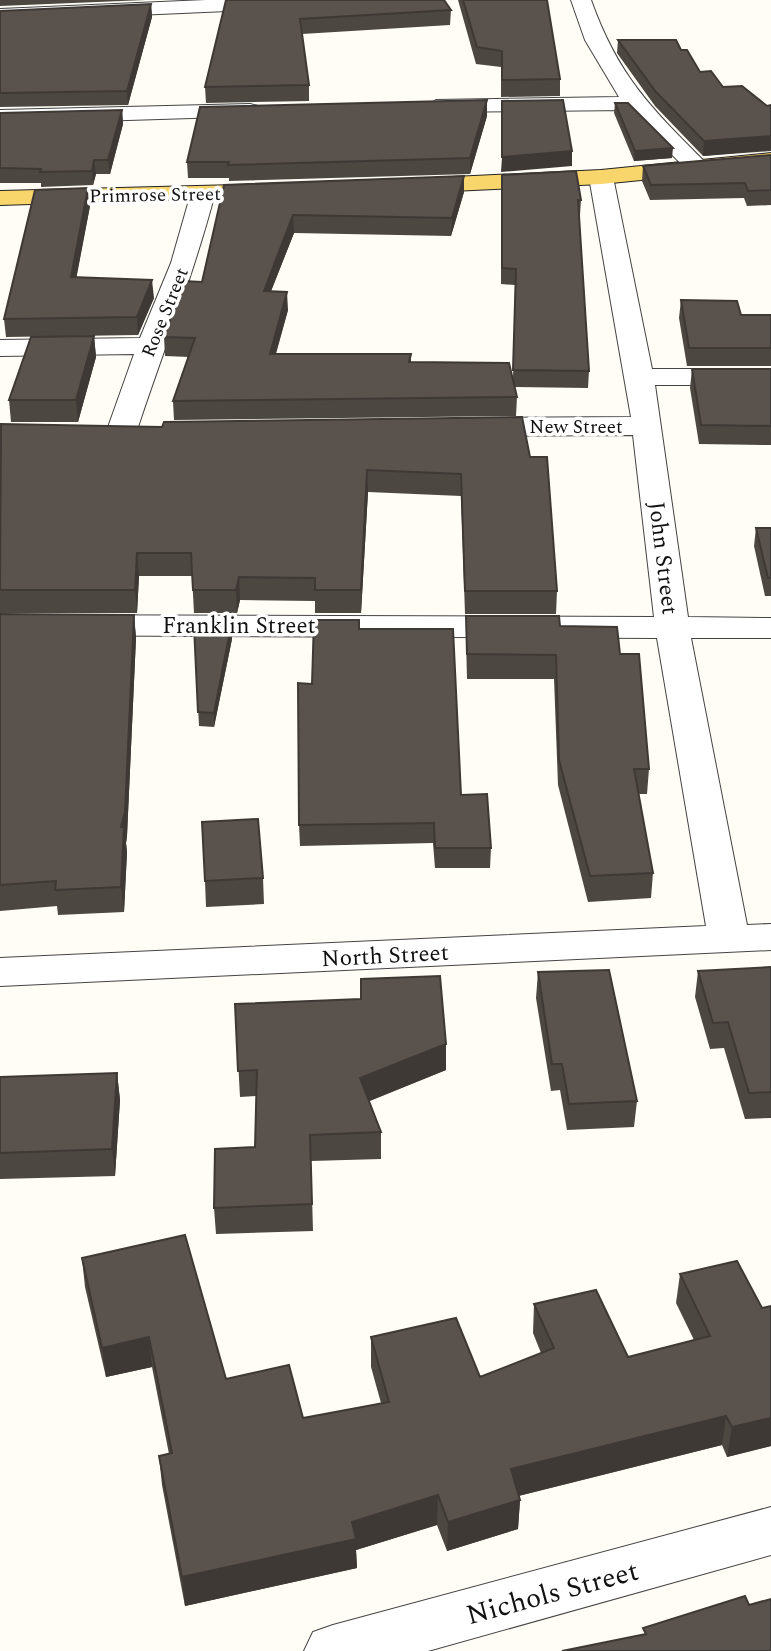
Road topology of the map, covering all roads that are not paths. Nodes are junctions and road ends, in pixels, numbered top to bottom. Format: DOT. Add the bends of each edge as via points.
graph roads {
  1 [pos="340,0"];
  2 [pos="581,0"];
  3 [pos="0,15"];
  4 [pos="634,103"];
  5 [pos="417,108"];
  6 [pos="268,111"];
  7 [pos="0,117"];
  8 [pos="771,160"];
  9 [pos="698,168"];
  10 [pos="601,177"];
  11 [pos="389,187"];
  12 [pos="294,191"];
  13 [pos="203,193"];
  14 [pos="0,198"];
  15 [pos="150,346"];
  16 [pos="0,348"];
  17 [pos="640,377"];
  18 [pos="771,377"];
  19 [pos="647,426"];
  20 [pos="445,427"];
  21 [pos="122,430"];
  22 [pos="0,625"];
  23 [pos="672,628"];
  24 [pos="771,628"];
  25 [pos="771,937"];
  26 [pos="729,939"];
  27 [pos="0,972"];
  28 [pos="771,1531"];
  29 [pos="333,1651"];
  1 -- 3 [label="street"];
  2 -- 4 [label="street" via="595,40"];
  4 -- 5 [label="street"];
  4 -- 9 [label="street"];
  6 -- 7 [label="street"];
  8 -- 9 [label="main road"];
  9 -- 10 [label="main road"];
  10 -- 11 [label="main road"];
  10 -- 17 [label="street, John Street"];
  12 -- 13 [label="main road, Primrose Street"];
  13 -- 14 [label="main road, Primrose Street"];
  13 -- 15 [label="street, Rose Street" via="184,263"];
  15 -- 16 [label="street"];
  15 -- 21 [label="street, Rose Street"];
  17 -- 18 [label="street"];
  17 -- 19 [label="street, John Street"];
  19 -- 20 [label="street, New Street"];
  19 -- 23 [label="street, John Street"];
  22 -- 23 [label="street, Franklin Street"];
  23 -- 24 [label="street, Franklin Street"];
  23 -- 26 [label="street, John Street"];
  25 -- 26 [label="street, North Street"];
  26 -- 27 [label="street, North Street"];
  28 -- 29 [label="street, Nichols Street"];
}
